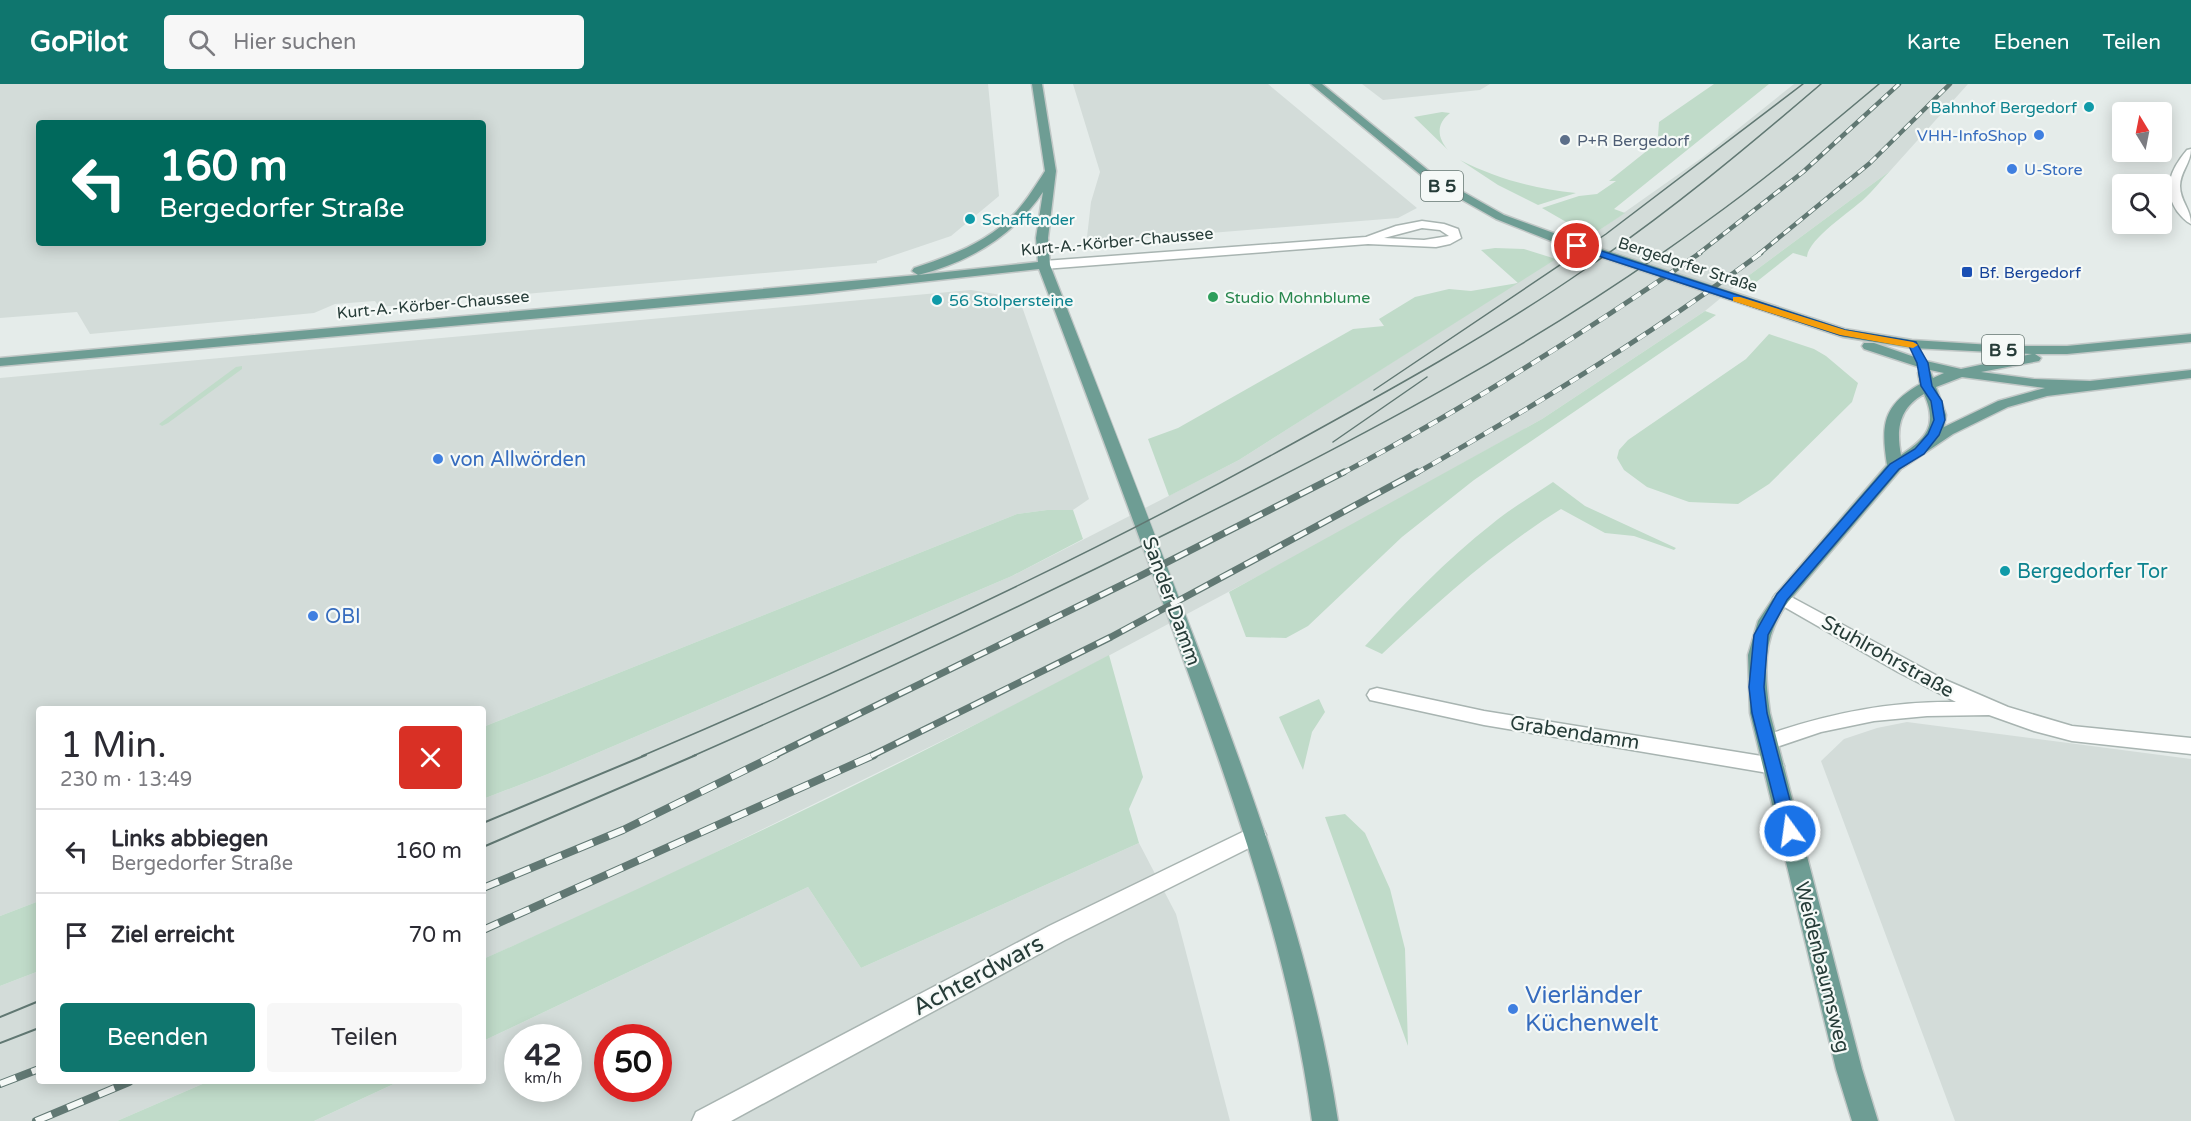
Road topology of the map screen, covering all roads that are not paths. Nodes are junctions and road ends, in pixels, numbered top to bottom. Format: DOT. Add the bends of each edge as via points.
graph roads {
  1 [pos="1036,84"];
  2 [pos="1316,84"];
  3 [pos="2191,152"];
  4 [pos="1052,171"];
  5 [pos="2191,220"];
  6 [pos="1368,240"];
  7 [pos="1044,265"];
  8 [pos="870,284"];
  9 [pos="1843,333"];
  10 [pos="2191,339"];
  11 [pos="1912,344"];
  12 [pos="2095,348"];
  13 [pos="0,362"];
  14 [pos="1922,363"];
  15 [pos="1962,372"];
  16 [pos="2191,375"];
  17 [pos="2092,385"];
  18 [pos="1926,386"];
  19 [pos="1919,452"];
  20 [pos="1895,466"];
  21 [pos="1782,597"];
  22 [pos="1377,695"];
  23 [pos="1997,711"];
  24 [pos="1768,742"];
  25 [pos="2191,746"];
  26 [pos="1774,766"];
  27 [pos="1255,835"];
  28 [pos="705,1121"];
  29 [pos="1324,1121"];
  30 [pos="1865,1121"];
  1 -- 4 [label="main road, Sander Damm"];
  2 -- 9 [label="main road, Bergedorfer Straße / B 5" via="1431,178 1512,222"];
  3 -- 5 [label="street" via="2181,164 2174,186 2178,206"];
  4 -- 7 [label="main road, Sander Damm" via="1042,238"];
  4 -- 8 [label="main road, Kurt-A.-Körber-Chaussee" via="1000,234 947,261"];
  6 -- 6 [label="street, Kurt-A.-Körber-Chaussee" via="1418,243 1455,238 1454,232 1445,227 1426,225"];
  6 -- 7 [label="street, Kurt-A.-Körber-Chaussee"];
  7 -- 8 [label="main road, Kurt-A.-Körber-Chaussee"];
  7 -- 27 [label="main road, Sander Damm" via="1144,526"];
  8 -- 13 [label="main road, Kurt-A.-Körber-Chaussee"];
  9 -- 11 [label="main road, Bergedorfer Straße / B 5"];
  9 -- 14 [label="main road, Bergedorfer Straße / B 5" via="1878,350"];
  10 -- 12 [label="main road, Bergedorfer Straße / B 5"];
  11 -- 12 [label="main road, Bergedorfer Straße / B 5" via="2008,350"];
  11 -- 14 [label="main road, Weidenbaumsweg"];
  12 -- 15 [label="main road"];
  14 -- 15 [label="main road, Bergedorfer Straße / B 5"];
  14 -- 18 [label="main road, Weidenbaumsweg"];
  15 -- 17 [label="main road, Bergedorfer Straße / B 5" via="2021,381"];
  15 -- 18 [label="main road"];
  16 -- 17 [label="main road, Bergedorfer Straße / B 5"];
  17 -- 19 [label="main road, Weidenbaumsweg" via="2035,394 2004,404 1948,431"];
  18 -- 19 [label="main road, Weidenbaumsweg" via="1937,401 1940,420 1934,435"];
  18 -- 20 [label="main road" via="1897,410 1891,423"];
  19 -- 20 [label="main road, Weidenbaumsweg"];
  20 -- 21 [label="main road, Weidenbaumsweg"];
  21 -- 23 [label="street, Stuhlrohrstraße" via="1914,671"];
  21 -- 24 [label="main road, Weidenbaumsweg" via="1761,635 1757,687"];
  22 -- 26 [label="street, Grabendamm" via="1484,718"];
  23 -- 24 [label="street, Stuhlrohrstraße" via="1906,708 1869,713 1824,722"];
  23 -- 25 [label="street, Stuhlrohrstraße" via="2057,729"];
  24 -- 26 [label="main road, Weidenbaumsweg"];
  26 -- 30 [label="main road, Weidenbaumsweg"];
  27 -- 28 [label="street, Achterdwars" via="1057,933"];
  27 -- 29 [label="main road, Sander Damm" via="1303,997 1316,1053"];
}
